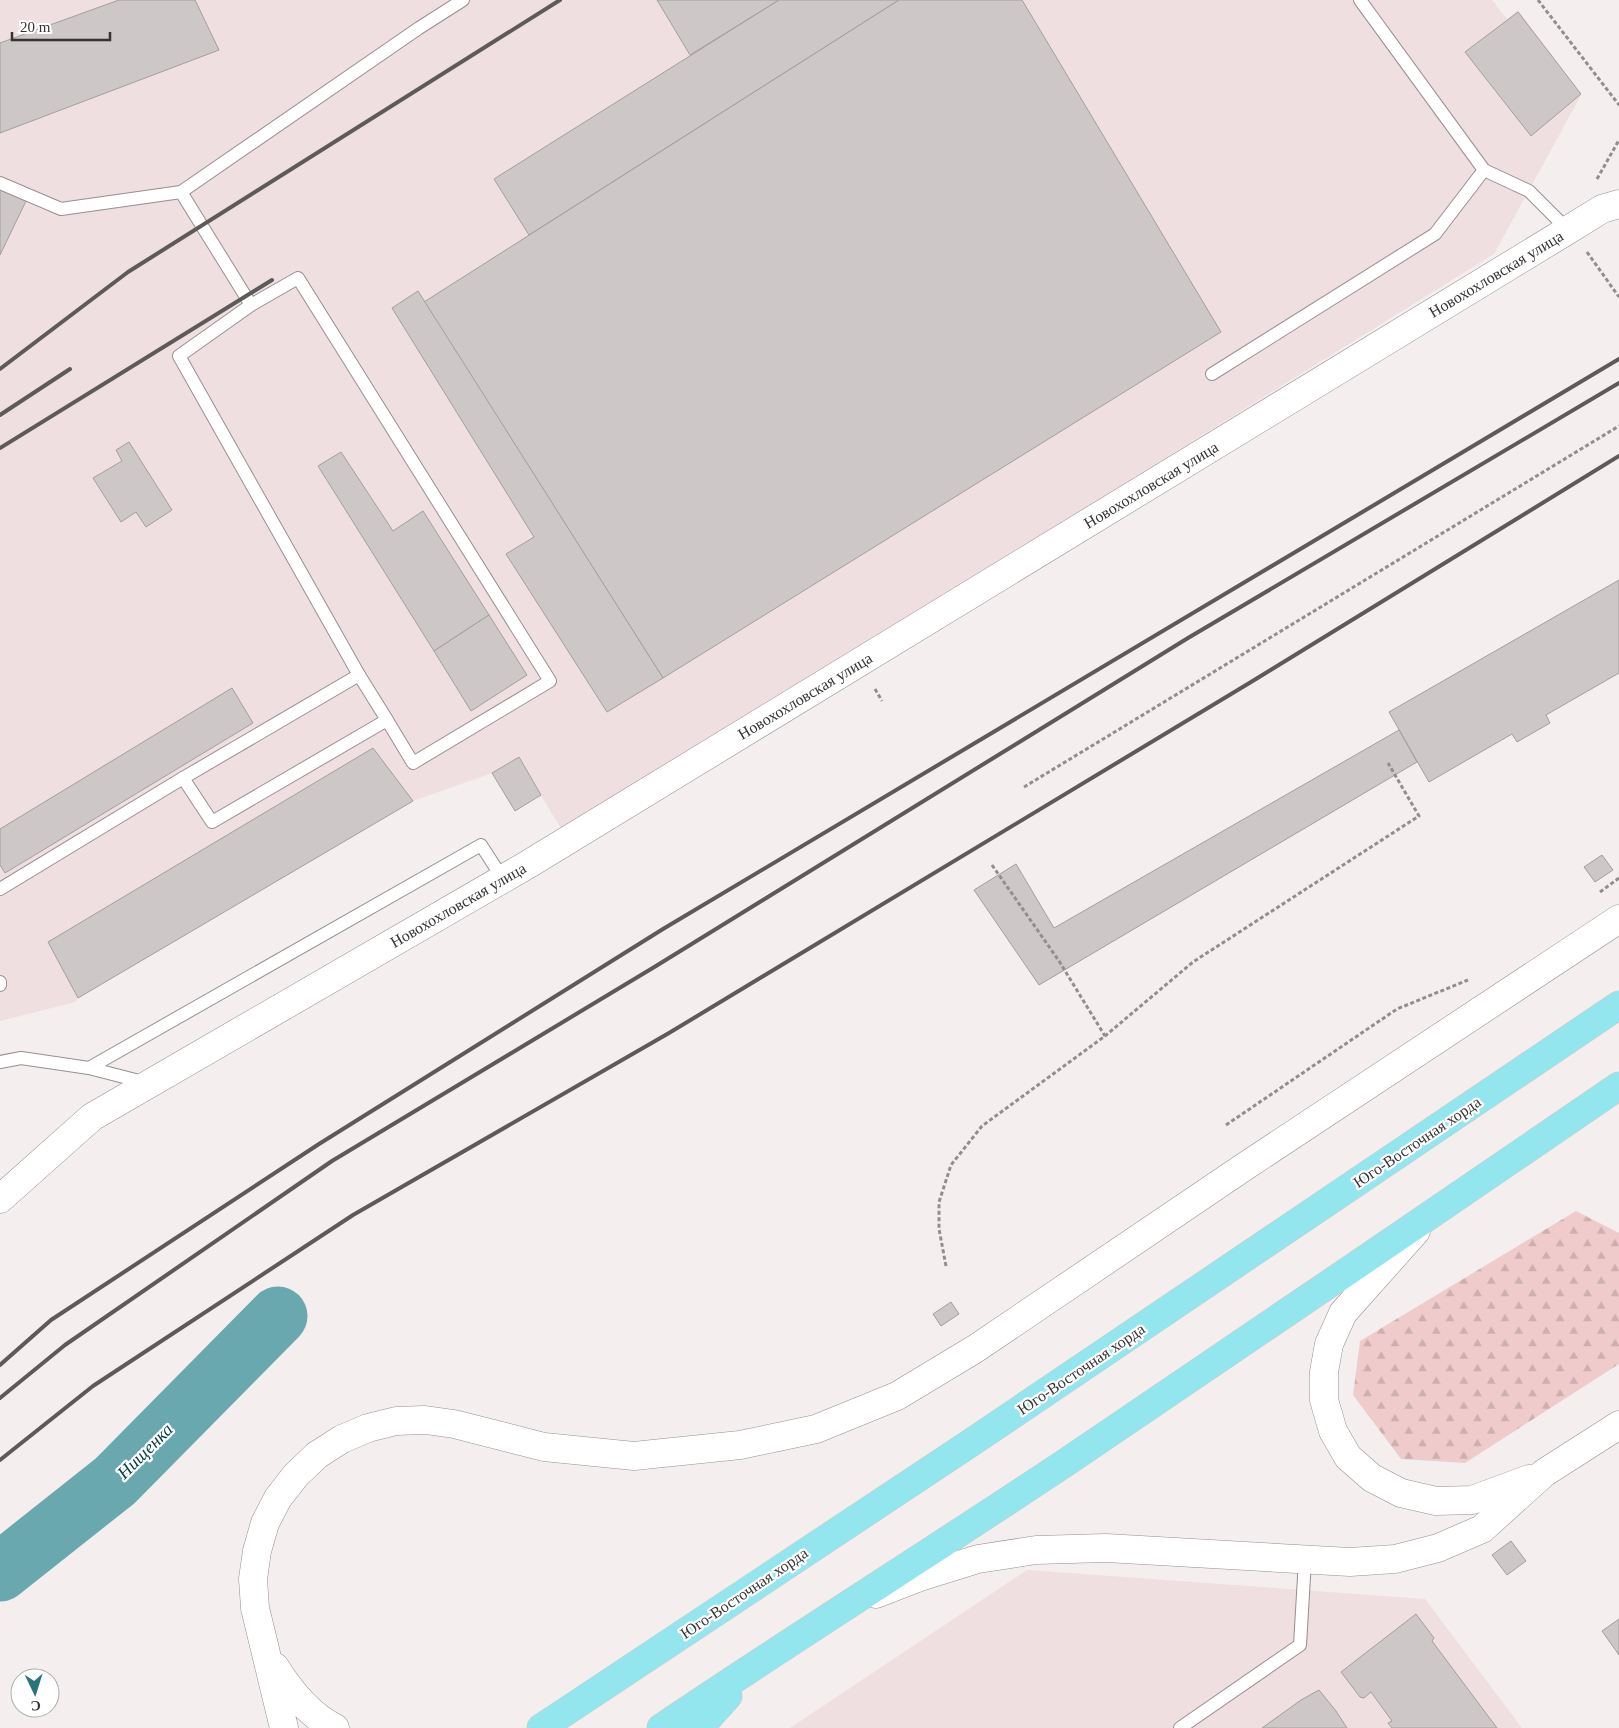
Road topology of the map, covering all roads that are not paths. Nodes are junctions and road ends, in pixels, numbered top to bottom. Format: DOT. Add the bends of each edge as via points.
graph roads {
  1 [pos="463,0"];
  2 [pos="1360,0"];
  3 [pos="1484,170"];
  4 [pos="0,182"];
  5 [pos="181,192"];
  6 [pos="1619,204"];
  7 [pos="1576,238"];
  8 [pos="251,305"];
  9 [pos="1212,374"];
  10 [pos="359,675"];
  11 [pos="387,720"];
  12 [pos="183,778"];
  13 [pos="503,879"];
  14 [pos="0,890"];
  15 [pos="1619,919"];
  16 [pos="1619,1005"];
  17 [pos="0,1062"];
  18 [pos="89,1068"];
  19 [pos="149,1084"];
  20 [pos="1619,1086"];
  21 [pos="0,1199"];
  22 [pos="1428,1218"];
  23 [pos="1619,1425"];
  24 [pos="1544,1473"];
  25 [pos="1305,1560"];
  26 [pos="842,1608"];
  27 [pos="261,1636"];
  28 [pos="779,1649"];
  29 [pos="284,1728"];
  30 [pos="335,1728"];
  31 [pos="541,1728"];
  32 [pos="661,1728"];
  33 [pos="699,1728"];
  34 [pos="1180,1728"];
  1 -- 5 [label="lane"];
  2 -- 3 [label="lane"];
  3 -- 7 [label="lane" via="1529,191"];
  3 -- 9 [label="lane" via="1435,234"];
  4 -- 5 [label="lane" via="61,209"];
  5 -- 8 [label="lane"];
  6 -- 7 [label="street, Новохохловская улица" via="1602,209"];
  7 -- 13 [label="street, Новохохловская улица"];
  8 -- 10 [label="lane" via="179,356"];
  8 -- 11 [label="lane" via="298,278 550,681 414,763"];
  10 -- 11 [label="lane"];
  10 -- 12 [label="lane"];
  11 -- 12 [label="lane" via="212,822"];
  12 -- 14 [label="lane"];
  13 -- 18 [label="lane" via="480,845"];
  13 -- 19 [label="street, Новохохловская улица"];
  15 -- 27 [label="street" via="975,1349 897,1396 834,1422 816,1429 740,1445 634,1456 544,1448 454,1424 426,1420 396,1421 342,1439 296,1474 265,1523 253,1579"];
  16 -- 31 [label="main road, Юго-Восточная хорда" via="969,1444"];
  17 -- 18 [label="lane" via="21,1058"];
  18 -- 19 [label="lane"];
  19 -- 21 [label="street, Новохохловская улица" via="92,1117"];
  20 -- 22 [label="main road"];
  22 -- 24 [label="street" via="1343,1313 1329,1344 1324,1400 1333,1431 1348,1458 1372,1478 1401,1494 1436,1501 1472,1500"];
  22 -- 26 [label="main road" via="1066,1463"];
  23 -- 24 [label="street"];
  24 -- 25 [label="street" via="1482,1528 1438,1548 1395,1558 1350,1562"];
  25 -- 26 [label="street" via="1106,1548 1036,1550 978,1559 920,1577"];
  25 -- 34 [label="lane" via="1300,1645"];
  26 -- 28 [label="main road"];
  27 -- 29 [label="street"];
  27 -- 30 [label="street" via="272,1663 288,1687 307,1708"];
  28 -- 32 [label="main road"];
  28 -- 33 [label="main road"];
}
